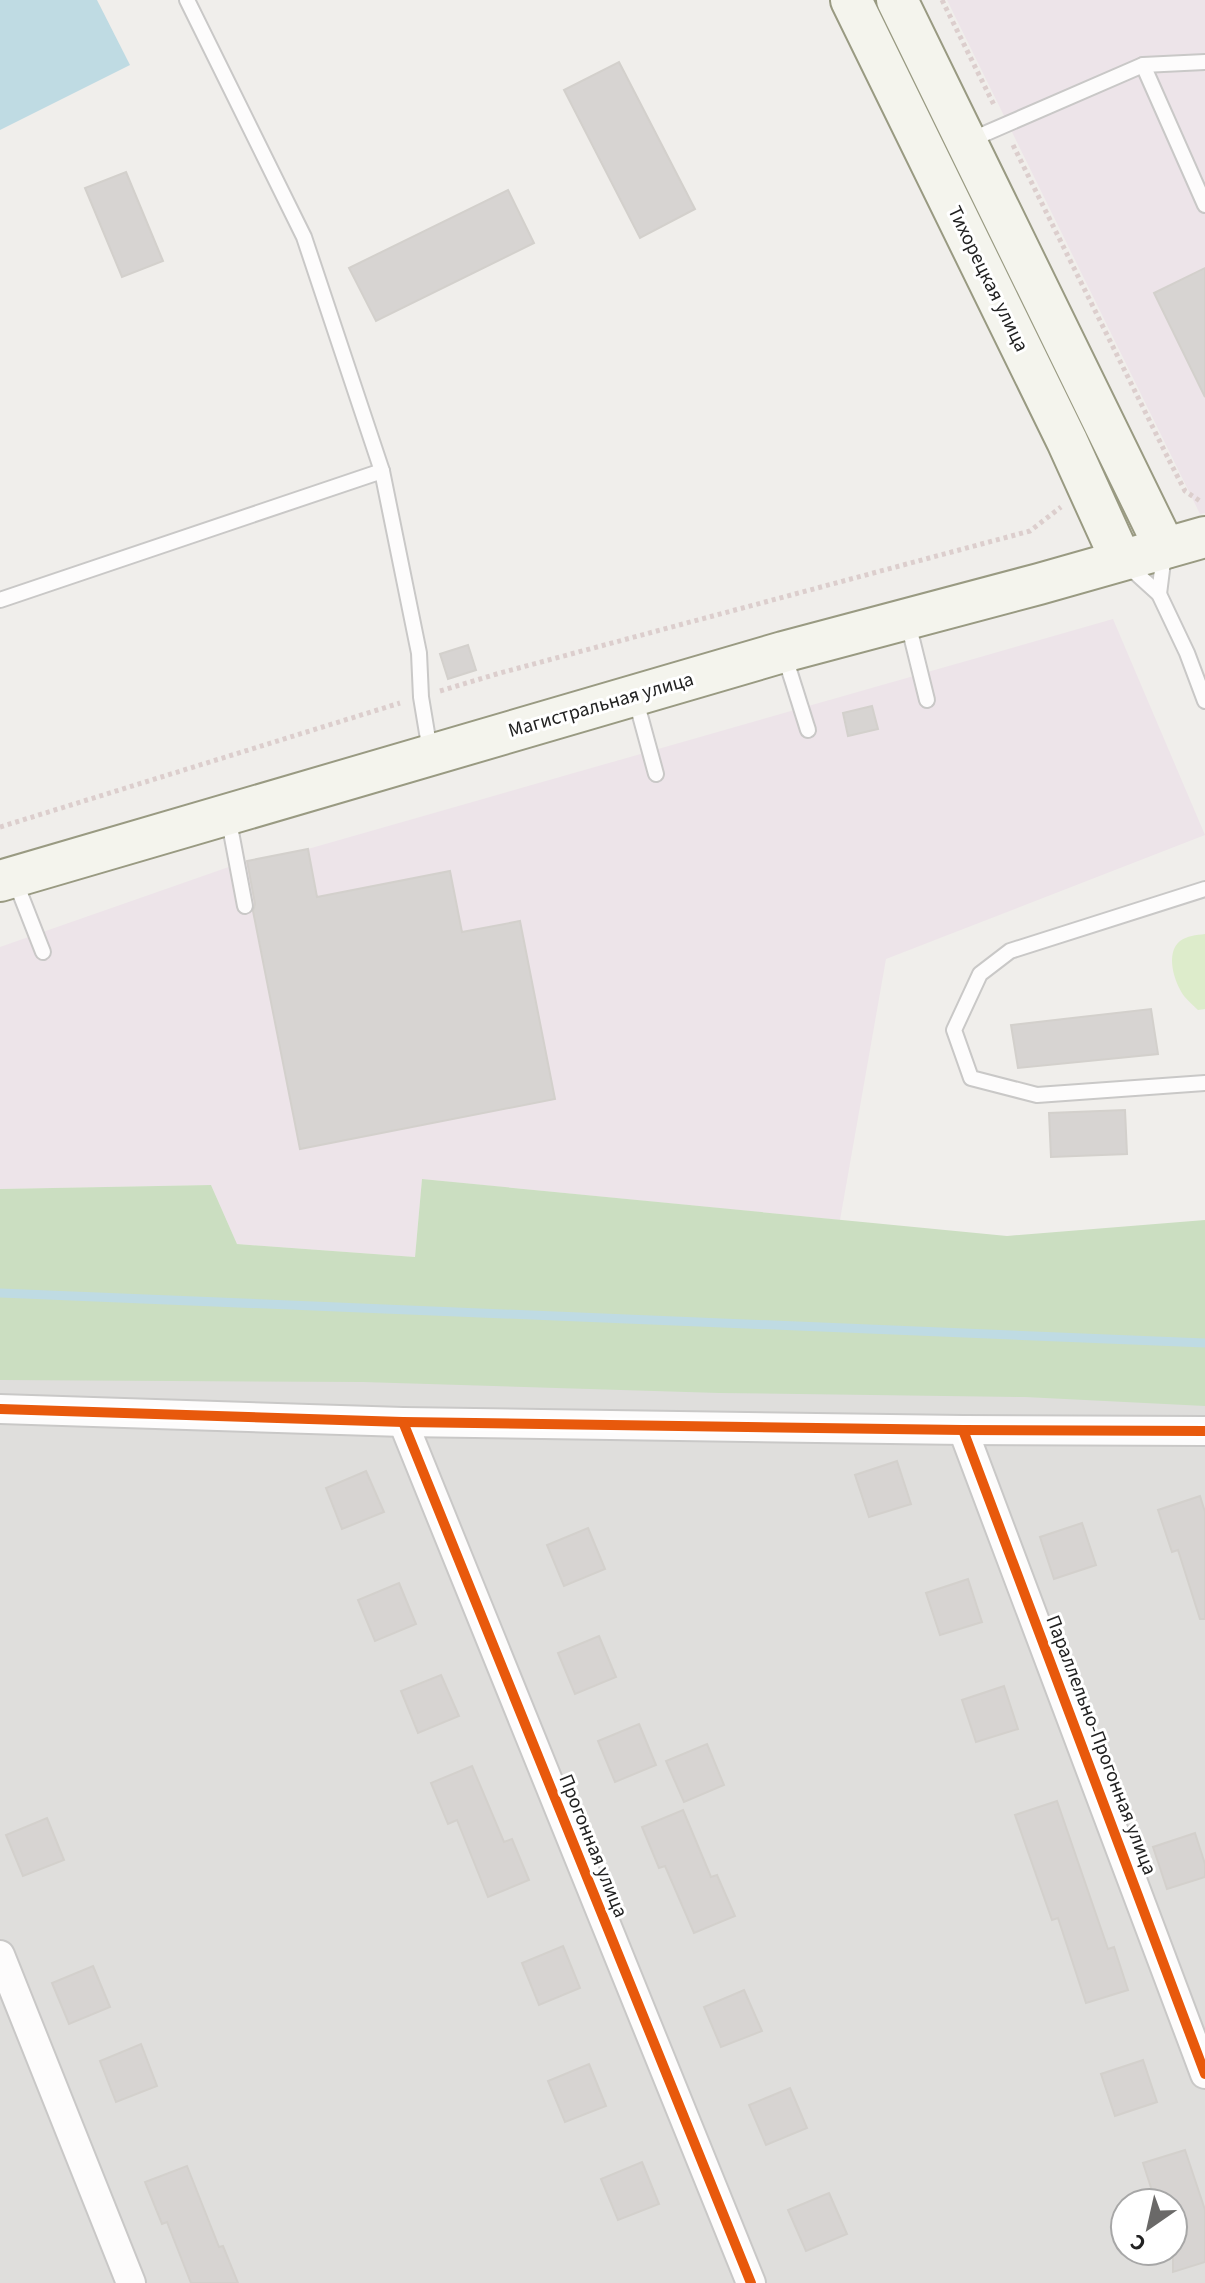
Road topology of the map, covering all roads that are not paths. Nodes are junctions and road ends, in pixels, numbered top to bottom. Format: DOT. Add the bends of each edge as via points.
graph roads {
  1 [pos="187,0"];
  2 [pos="851,0"];
  3 [pos="897,0"];
  4 [pos="1205,62"];
  5 [pos="1143,65"];
  6 [pos="966,142"];
  7 [pos="1205,205"];
  8 [pos="382,471"];
  9 [pos="1205,537"];
  10 [pos="1165,548"];
  11 [pos="1121,560"];
  12 [pos="1159,594"];
  13 [pos="0,600"];
  14 [pos="907,620"];
  15 [pos="783,652"];
  16 [pos="1205,652"];
  17 [pos="1187,653"];
  18 [pos="635,696"];
  19 [pos="927,700"];
  20 [pos="1205,701"];
  21 [pos="808,730"];
  22 [pos="431,755"];
  23 [pos="656,774"];
  24 [pos="228,814"];
  25 [pos="7,879"];
  26 [pos="1205,889"];
  27 [pos="245,906"];
  28 [pos="43,952"];
  29 [pos="1205,1083"];
  30 [pos="0,1409"];
  31 [pos="403,1422"];
  32 [pos="963,1430"];
  33 [pos="1205,1431"];
  34 [pos="0,1955"];
  35 [pos="1205,2074"];
  36 [pos="131,2283"];
  37 [pos="751,2283"];
  1 -- 8 [label="lane" via="304,237"];
  2 -- 11 [label="main road, Тихорецкая улица"];
  3 -- 6 [label="main road, Тихорецкая улица"];
  4 -- 5 [label="lane"];
  5 -- 6 [label="lane"];
  5 -- 7 [label="lane"];
  6 -- 10 [label="main road, Тихорецкая улица"];
  8 -- 13 [label="lane"];
  8 -- 22 [label="lane" via="419,653"];
  9 -- 10 [label="main road, Магистральная улица"];
  10 -- 11 [label="main road, Магистральная улица"];
  10 -- 12 [label="lane"];
  11 -- 12 [label="lane"];
  11 -- 14 [label="main road, Магистральная улица"];
  12 -- 17 [label="lane"];
  14 -- 15 [label="main road, Магистральная улица"];
  14 -- 19 [label="lane"];
  15 -- 18 [label="main road, Магистральная улица"];
  15 -- 21 [label="lane"];
  16 -- 17 [label="lane"];
  17 -- 20 [label="lane"];
  18 -- 22 [label="main road, Магистральная улица"];
  18 -- 23 [label="lane"];
  22 -- 24 [label="main road, Магистральная улица"];
  24 -- 25 [label="main road, Магистральная улица"];
  24 -- 27 [label="lane"];
  25 -- 28 [label="lane"];
  26 -- 29 [label="lane" via="1010,951 980,974 954,1030 971,1078 1037,1095"];
  30 -- 31 [label="street"];
  31 -- 32 [label="street"];
  31 -- 37 [label="street, Прогонная улица"];
  32 -- 33 [label="street"];
  32 -- 35 [label="street, Параллельно-Прогонная улица"];
  34 -- 36 [label="street"];
}
